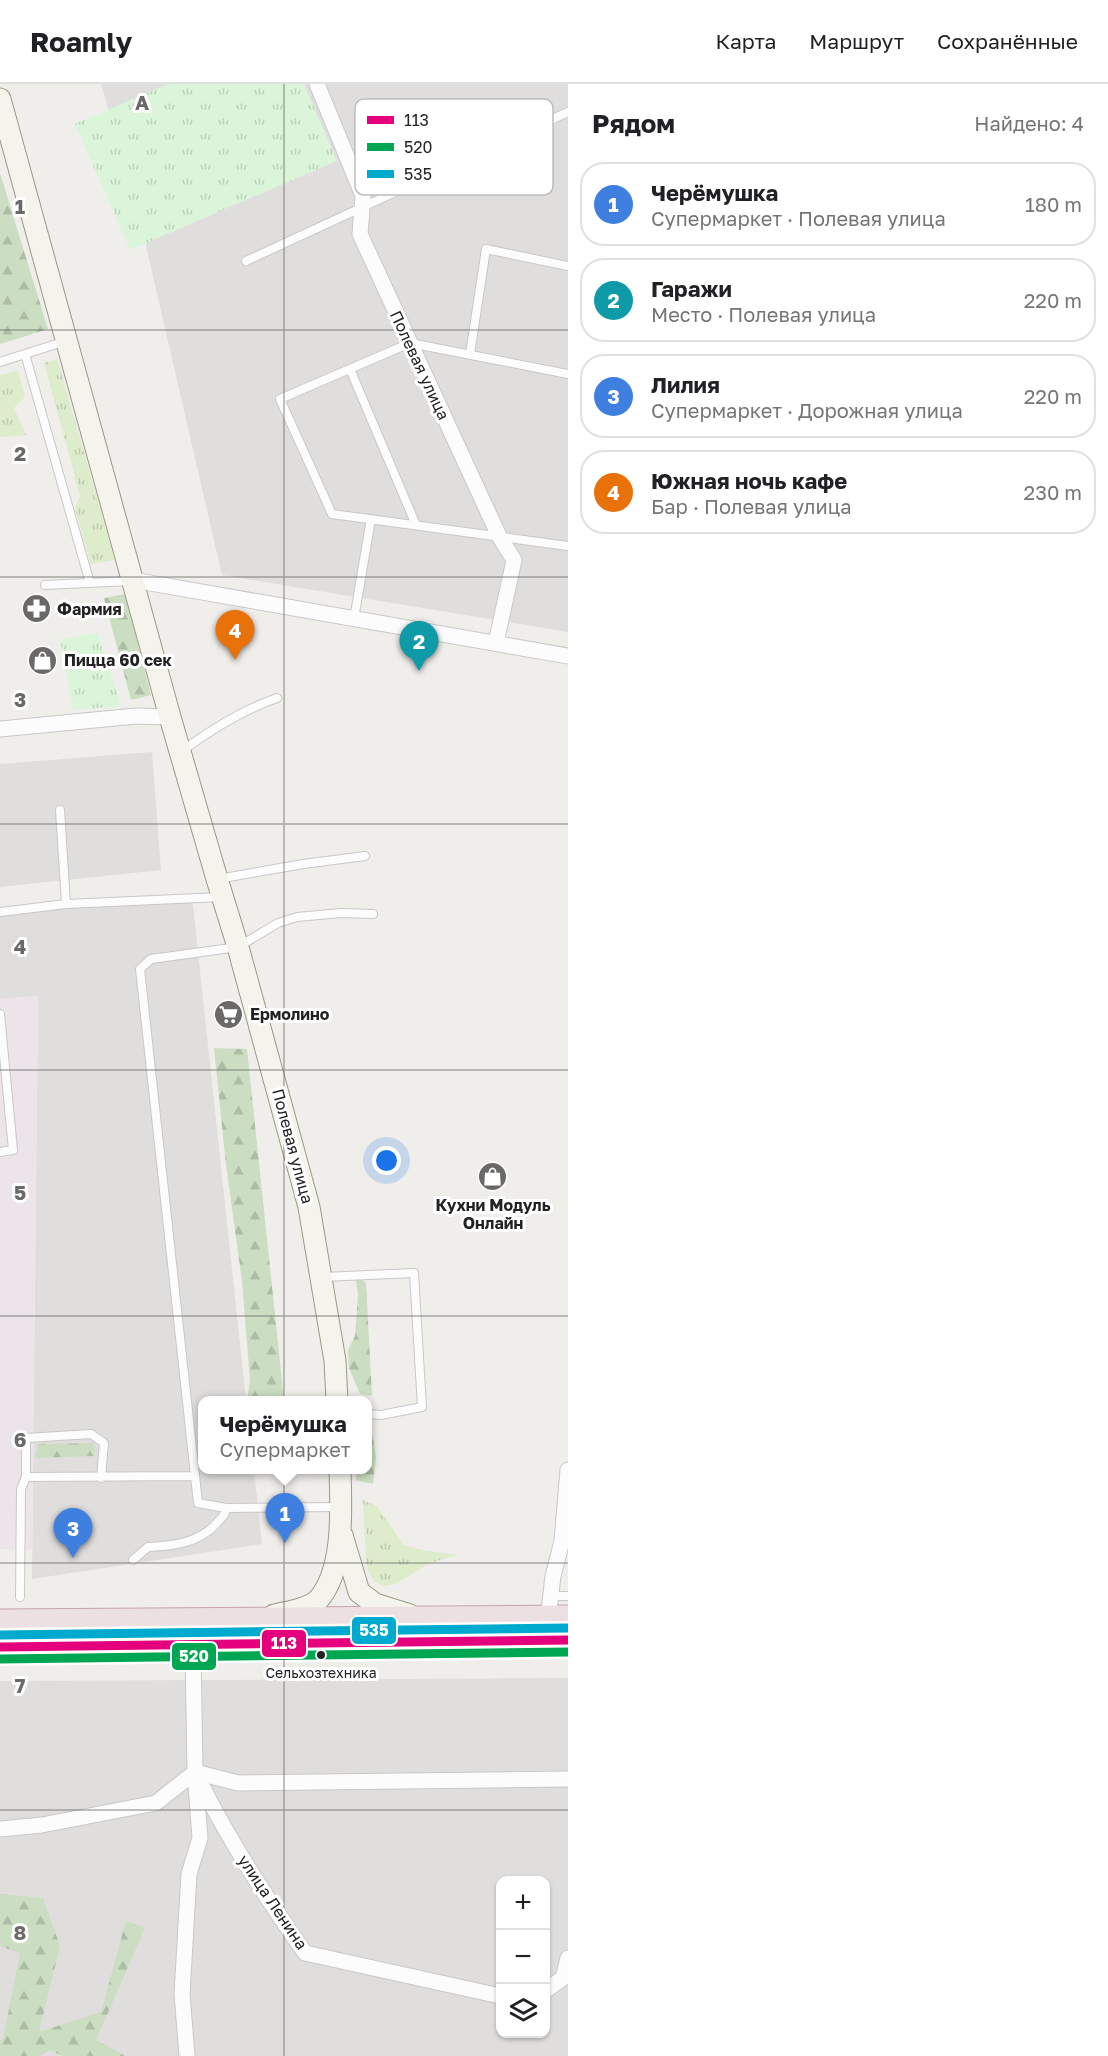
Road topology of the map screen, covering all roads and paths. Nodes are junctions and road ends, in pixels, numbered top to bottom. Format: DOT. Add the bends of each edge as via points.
graph roads {
  1 [pos="317,84"];
  2 [pos="0,99"];
  3 [pos="568,112"];
  4 [pos="553,119"];
  5 [pos="355,177"];
  6 [pos="363,195"];
  7 [pos="390,195"];
  8 [pos="362,208"];
  9 [pos="246,261"];
  10 [pos="568,266"];
  11 [pos="68,341"];
  12 [pos="410,343"];
  13 [pos="25,354"];
  14 [pos="470,354"];
  15 [pos="0,362"];
  16 [pos="350,369"];
  17 [pos="568,374"];
  18 [pos="371,519"];
  19 [pos="416,525"];
  20 [pos="499,536"];
  21 [pos="568,546"];
  22 [pos="133,580"];
  23 [pos="90,583"];
  24 [pos="45,585"];
  25 [pos="354,619"];
  26 [pos="496,643"];
  27 [pos="568,656"];
  28 [pos="277,698"];
  29 [pos="170,717"];
  30 [pos="0,729"];
  31 [pos="180,752"];
  32 [pos="60,810"];
  33 [pos="365,856"];
  34 [pos="220,888"];
  35 [pos="66,904"];
  36 [pos="0,912"];
  37 [pos="374,914"];
  38 [pos="238,947"];
  39 [pos="0,1014"];
  40 [pos="0,1152"];
  41 [pos="323,1277"];
  42 [pos="337,1396"];
  43 [pos="372,1414"];
  44 [pos="568,1470"];
  45 [pos="340,1474"];
  46 [pos="195,1476"];
  47 [pos="26,1477"];
  48 [pos="101,1478"];
  49 [pos="226,1508"];
  50 [pos="341,1508"];
  51 [pos="341,1530"];
  52 [pos="133,1560"];
  53 [pos="562,1561"];
  54 [pos="568,1596"];
  55 [pos="20,1597"];
  56 [pos="556,1611"];
  57 [pos="425,1619"];
  58 [pos="244,1620"];
  59 [pos="0,1623"];
  60 [pos="568,1641"];
  61 [pos="193,1646"];
  62 [pos="0,1647"];
  63 [pos="195,1772"];
  64 [pos="568,1779"];
  65 [pos="0,1829"];
  66 [pos="568,1958"];
  67 [pos="566,1980"];
  68 [pos="550,1988"];
  69 [pos="496,1995"];
  70 [pos="186,2056"];
  1 -- 5 [label="street, Полевая улица"];
  2 -- 11 [label="main road, Полевая улица"];
  3 -- 4 [label="lane"];
  6 -- 8 [label="street, Полевая улица"];
  7 -- 8 [label="lane"];
  8 -- 9 [label="lane"];
  8 -- 12 [label="street, Полевая улица" via="360,234"];
  10 -- 14 [label="lane" via="486,249"];
  11 -- 13 [label="lane"];
  11 -- 22 [label="main road, Полевая улица"];
  12 -- 14 [label="lane"];
  12 -- 16 [label="lane"];
  12 -- 20 [label="street, Полевая улица"];
  13 -- 15 [label="lane"];
  13 -- 23 [label="lane"];
  14 -- 17 [label="lane"];
  16 -- 18 [label="lane" via="280,399 332,514"];
  16 -- 19 [label="lane"];
  18 -- 19 [label="lane"];
  18 -- 25 [label="lane"];
  19 -- 20 [label="lane"];
  20 -- 21 [label="lane"];
  20 -- 26 [label="street, Полевая улица" via="514,560"];
  22 -- 23 [label="lane"];
  22 -- 25 [label="street"];
  22 -- 29 [label="main road, Полевая улица"];
  23 -- 24 [label="lane"];
  25 -- 26 [label="street"];
  26 -- 27 [label="street"];
  28 -- 31 [label="lane" via="254,706"];
  29 -- 30 [label="street" via="136,716"];
  29 -- 31 [label="main road, Полевая улица"];
  31 -- 34 [label="main road, Полевая улица"];
  32 -- 35 [label="lane"];
  33 -- 34 [label="lane" via="303,864"];
  34 -- 35 [label="lane"];
  34 -- 38 [label="main road, Полевая улица"];
  35 -- 36 [label="lane"];
  37 -- 38 [label="lane" via="297,917 278,923"];
  38 -- 41 [label="main road, Полевая улица" via="309,1207"];
  38 -- 46 [label="lane" via="151,959 140,969"];
  39 -- 40 [label="lane" via="13,1150"];
  41 -- 42 [label="main road, Полевая улица"];
  41 -- 43 [label="lane" via="414,1273 422,1407"];
  44 -- 53 [label="street"];
  45 -- 50 [label="main road"];
  46 -- 48 [label="lane"];
  46 -- 49 [label="lane" via="198,1503"];
  47 -- 48 [label="lane"];
  47 -- 48 [label="lane" via="26,1438 91,1434 104,1443"];
  47 -- 55 [label="lane" via="21,1489"];
  49 -- 50 [label="lane"];
  49 -- 52 [label="lane" via="208,1533 171,1546 148,1547"];
  50 -- 51 [label="main road"];
  51 -- 57 [label="main road" via="359,1592 375,1604"];
  51 -- 58 [label="main road" via="332,1578 316,1602 290,1612"];
  53 -- 56 [label="street"];
  54 -- 56 [label="lane"];
  56 -- 57 [label="highway"];
  57 -- 58 [label="highway"];
  58 -- 59 [label="highway"];
  60 -- 61 [label="highway"];
  61 -- 62 [label="highway"];
  61 -- 63 [label="street, улица Ленина"];
  63 -- 64 [label="street" via="238,1783"];
  63 -- 65 [label="street" via="156,1803"];
  63 -- 69 [label="street, улица Ленина" via="262,1892 305,1953"];
  63 -- 70 [label="street, улица Ленина" via="200,1838 189,1874 182,1994"];
  66 -- 67 [label="street"];
  67 -- 68 [label="street"];
}
